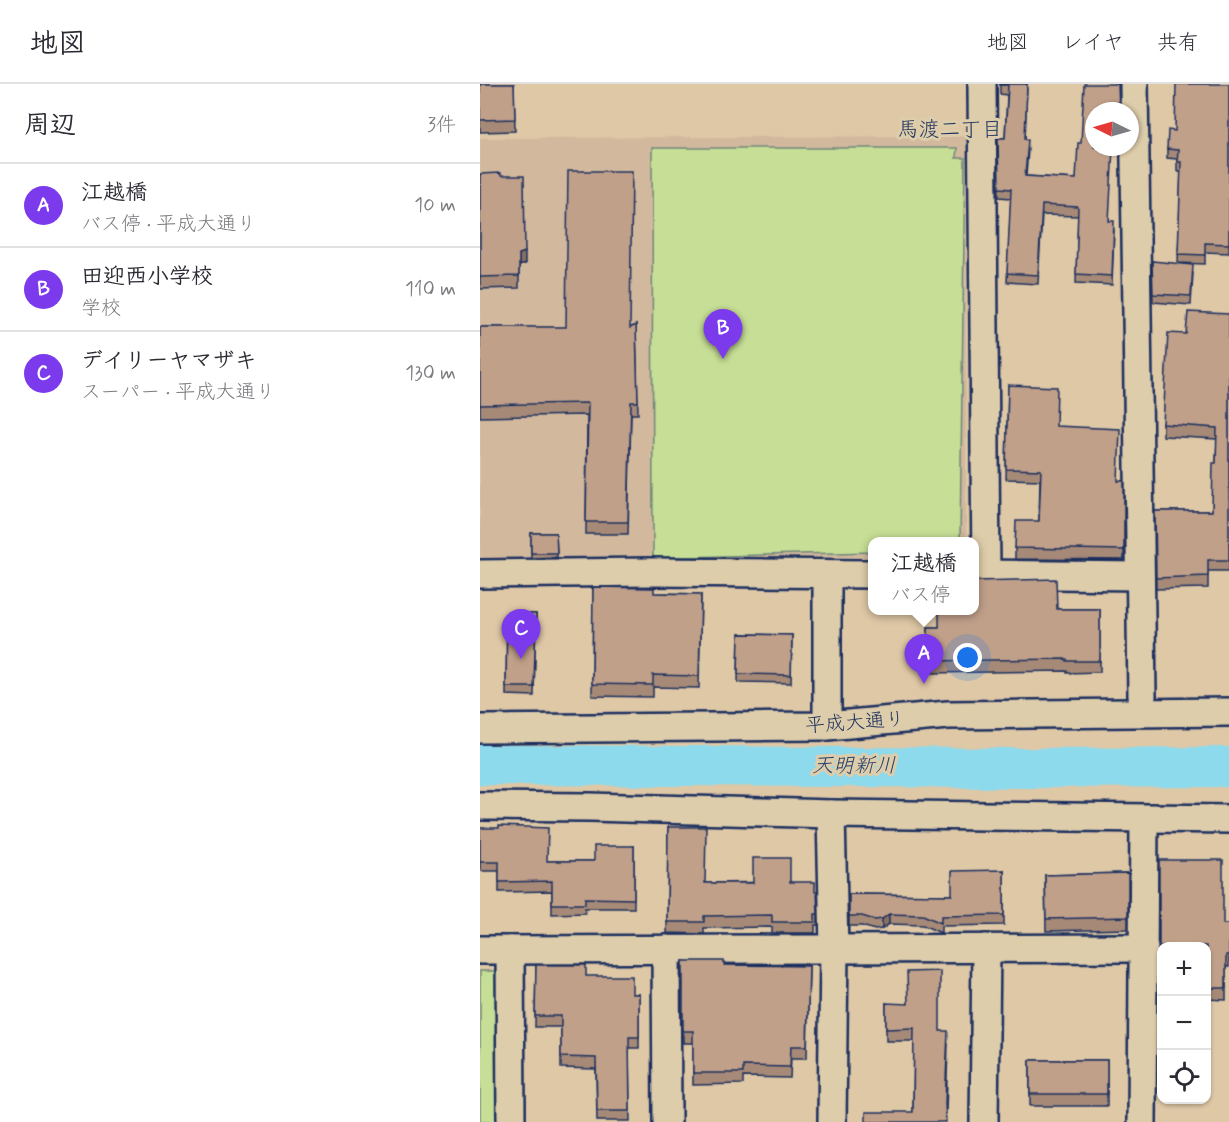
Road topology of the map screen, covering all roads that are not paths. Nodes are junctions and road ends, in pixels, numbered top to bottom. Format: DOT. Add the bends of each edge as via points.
graph roads {
  1 [pos="982,84"];
  2 [pos="1134,84"];
  3 [pos="480,574"];
  4 [pos="827,574"];
  5 [pos="868,574"];
  6 [pos="980,574"];
  7 [pos="1140,576"];
  8 [pos="1142,696"];
  9 [pos="1229,712"];
  10 [pos="827,726"];
  11 [pos="480,729"];
  12 [pos="480,806"];
  13 [pos="831,814"];
  14 [pos="1143,819"];
  15 [pos="1229,819"];
  16 [pos="986,948"];
  17 [pos="1144,948"];
  18 [pos="666,949"];
  19 [pos="834,949"];
  20 [pos="480,950"];
  21 [pos="510,950"];
  22 [pos="511,1122"];
  23 [pos="667,1122"];
  24 [pos="832,1122"];
  25 [pos="984,1122"];
  26 [pos="1142,1122"];
  1 -- 6 [label="street"];
  2 -- 7 [label="street"];
  3 -- 4 [label="street"];
  4 -- 5 [label="street"];
  4 -- 10 [label="street"];
  6 -- 7 [label="street"];
  7 -- 8 [label="street"];
  9 -- 10 [label="street, 平成大通り" via="948,716"];
  10 -- 11 [label="street, 平成大通り"];
  12 -- 13 [label="street"];
  13 -- 14 [label="street"];
  13 -- 19 [label="street"];
  14 -- 15 [label="street"];
  14 -- 17 [label="street"];
  16 -- 17 [label="street"];
  16 -- 19 [label="street"];
  16 -- 25 [label="street"];
  17 -- 26 [label="street"];
  18 -- 19 [label="street"];
  18 -- 21 [label="street"];
  18 -- 23 [label="street"];
  19 -- 24 [label="street"];
  20 -- 21 [label="street"];
  21 -- 22 [label="street"];
}
